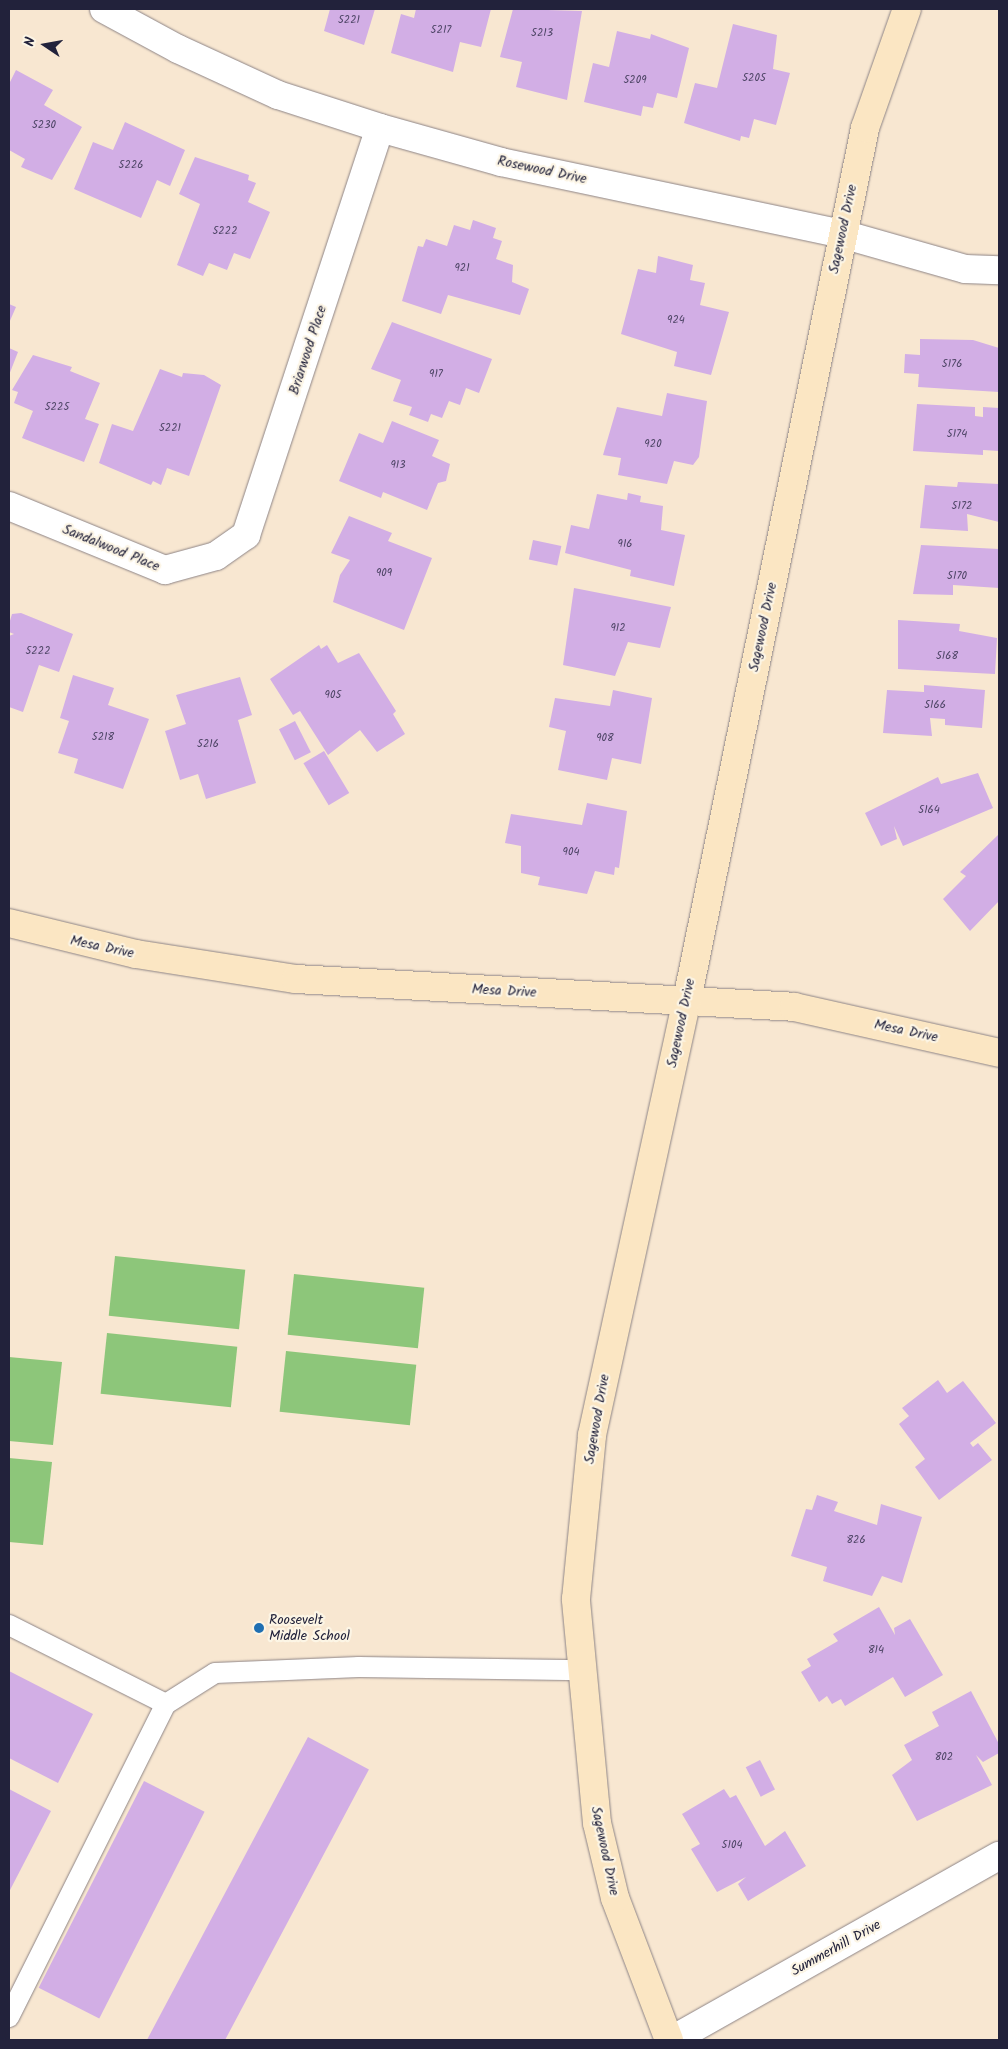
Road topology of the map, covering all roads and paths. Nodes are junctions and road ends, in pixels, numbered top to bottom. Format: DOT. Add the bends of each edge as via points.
graph roads {
  1 [pos="104,9"];
  2 [pos="908,9"];
  3 [pos="380,128"];
  4 [pos="842,234"];
  5 [pos="999,270"];
  6 [pos="9,506"];
  7 [pos="216,556"];
  8 [pos="9,923"];
  9 [pos="687,1000"];
  10 [pos="999,1053"];
  11 [pos="9,1625"];
  12 [pos="583,1670"];
  13 [pos="166,1704"];
  14 [pos="999,1856"];
  15 [pos="9,2017"];
  16 [pos="670,2040"];
  1 -- 3 [label="street, Rosewood Drive" via="178,49 278,95"];
  2 -- 4 [label="street, Sagewood Drive" via="864,128"];
  3 -- 4 [label="street, Rosewood Drive" via="501,162"];
  3 -- 7 [label="street, Briarwood Place" via="246,535"];
  4 -- 5 [label="street, Rosewood Drive" via="965,269"];
  4 -- 9 [label="street, Sagewood Drive"];
  6 -- 7 [label="street, Sandalwood Place" via="165,570"];
  8 -- 9 [label="street, Mesa Drive" via="136,954 296,979"];
  9 -- 10 [label="street, Mesa Drive" via="794,1007"];
  9 -- 12 [label="street, Sagewood Drive" via="592,1435 576,1599"];
  11 -- 13 [label="lane"];
  12 -- 13 [label="lane" via="359,1667 215,1673"];
  12 -- 16 [label="street, Sagewood Drive" via="604,1851 614,1898"];
  13 -- 15 [label="lane"];
  14 -- 16 [label="street, Summerhill Drive"];
}
